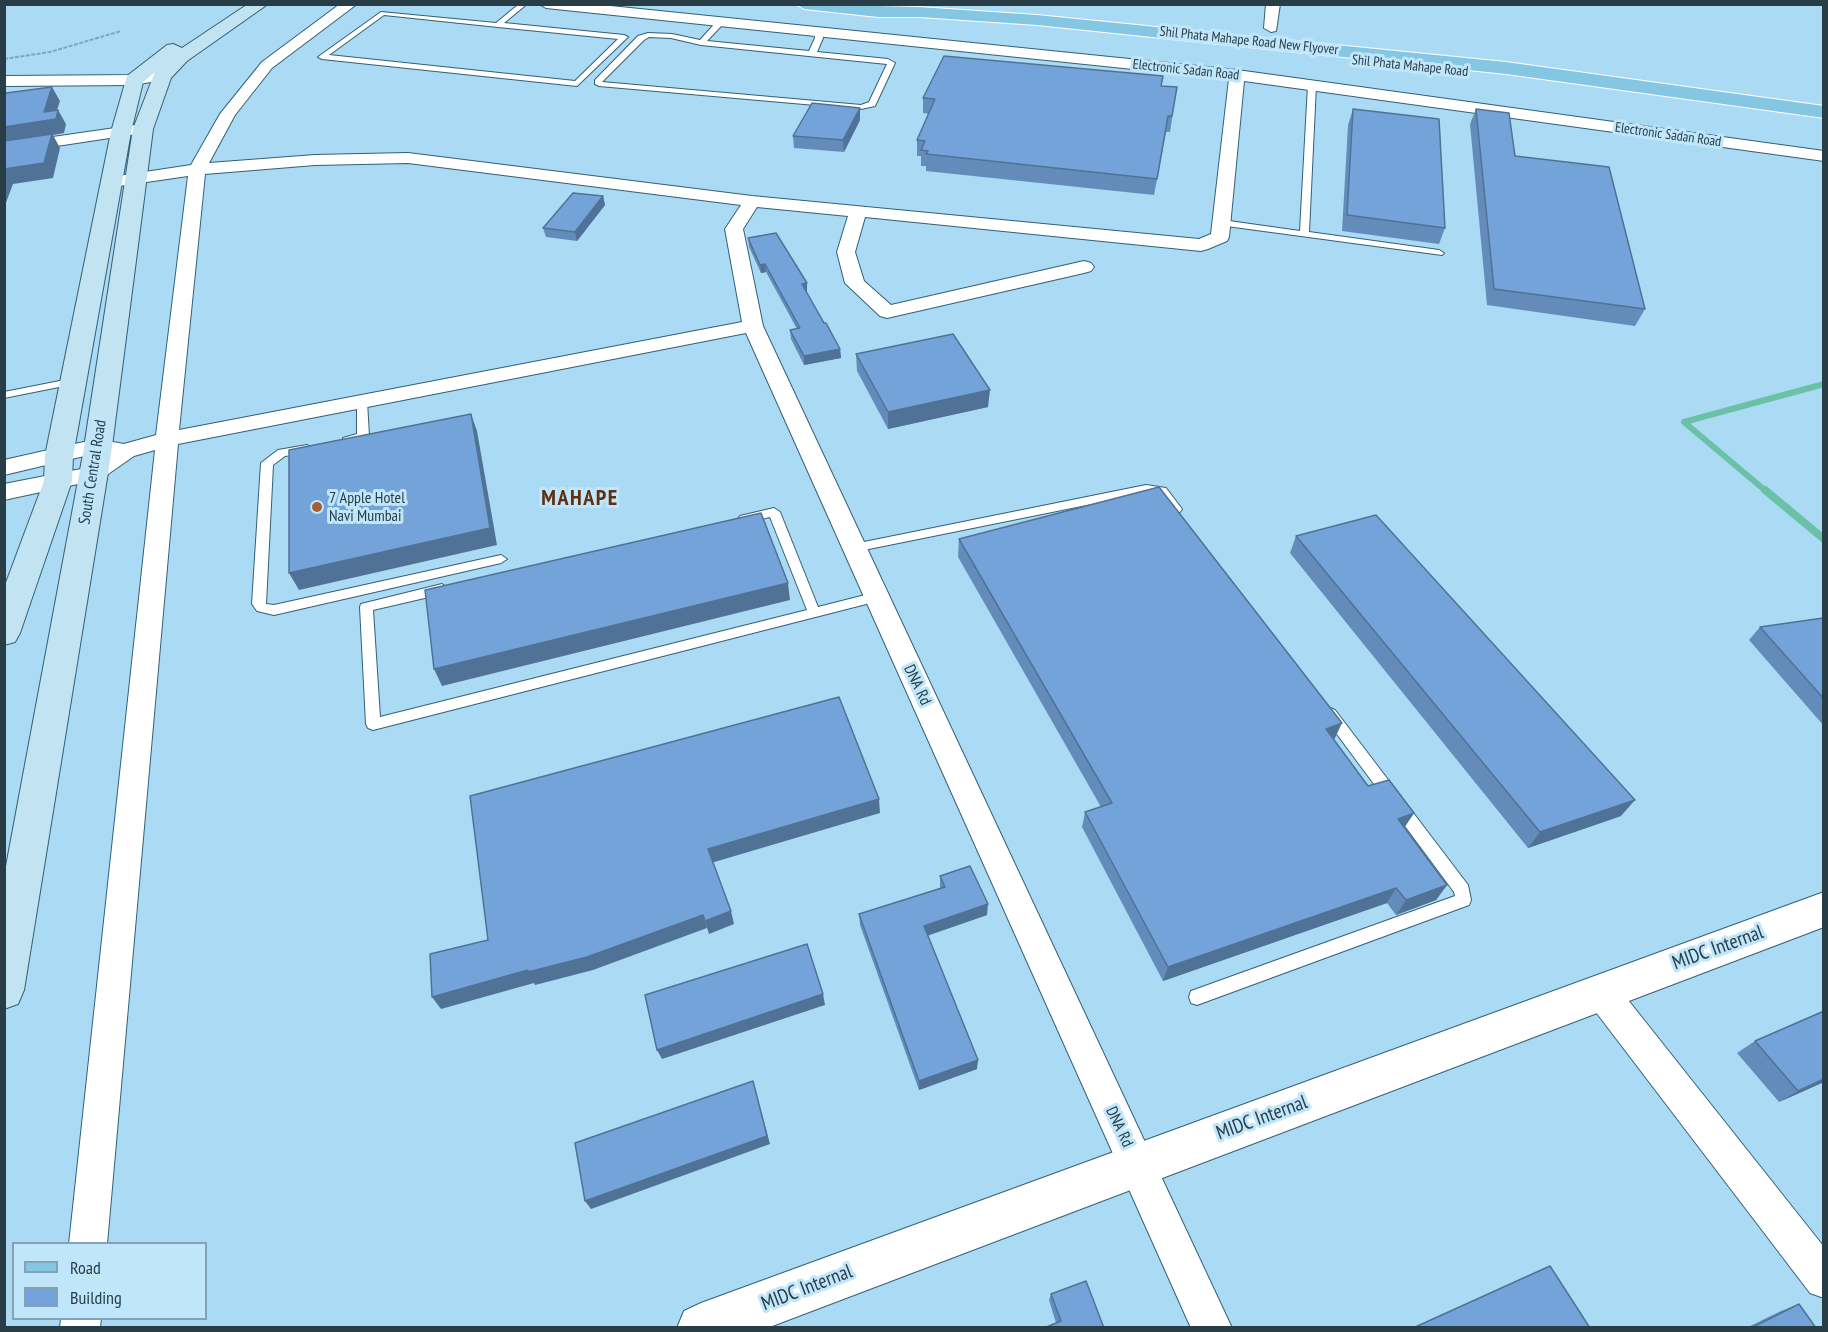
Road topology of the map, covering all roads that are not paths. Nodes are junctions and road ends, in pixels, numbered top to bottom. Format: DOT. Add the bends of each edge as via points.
graph roads {
  1 [pos="240,4"];
  2 [pos="260,4"];
  3 [pos="350,4"];
  4 [pos="524,4"];
  5 [pos="546,4"];
  6 [pos="804,4"];
  7 [pos="1273,4"];
  8 [pos="882,5"];
  9 [pos="1001,9"];
  10 [pos="919,12"];
  11 [pos="1039,16"];
  12 [pos="721,22"];
  13 [pos="498,25"];
  14 [pos="1271,28"];
  15 [pos="818,32"];
  16 [pos="701,43"];
  17 [pos="813,54"];
  18 [pos="1237,75"];
  19 [pos="148,78"];
  20 [pos="4,81"];
  21 [pos="1312,85"];
  22 [pos="1824,95"];
  23 [pos="1824,103"];
  24 [pos="1824,112"];
  25 [pos="1824,121"];
  26 [pos="132,131"];
  27 [pos="4,149"];
  28 [pos="1824,156"];
  29 [pos="197,169"];
  30 [pos="124,180"];
  31 [pos="752,201"];
  32 [pos="858,212"];
  33 [pos="1222,223"];
  34 [pos="1304,233"];
  35 [pos="1439,252"];
  36 [pos="1084,267"];
  37 [pos="753,326"];
  38 [pos="75,381"];
  39 [pos="4,395"];
  40 [pos="362,401"];
  41 [pos="167,439"];
  42 [pos="98,446"];
  43 [pos="126,451"];
  44 [pos="59,456"];
  45 [pos="4,468"];
  46 [pos="93,474"];
  47 [pos="58,481"];
  48 [pos="4,492"];
  49 [pos="1184,519"];
  50 [pos="727,523"];
  51 [pos="854,548"];
  52 [pos="501,559"];
  53 [pos="459,585"];
  54 [pos="877,597"];
  55 [pos="814,612"];
  56 [pos="4,633"];
  57 [pos="1319,700"];
  58 [pos="1824,909"];
  59 [pos="4,990"];
  60 [pos="1601,992"];
  61 [pos="1197,997"];
  62 [pos="1136,1165"];
  63 [pos="88,1242"];
  64 [pos="1824,1279"];
  65 [pos="701,1328"];
  66 [pos="1212,1328"];
  1 -- 19 [label="main road, South Central Road" via="161,57"];
  2 -- 19 [label="main road, South Central Road"];
  3 -- 29 [label="street" via="267,65 228,114"];
  4 -- 13 [label="lane"];
  5 -- 12 [label="street, Electronic Sadan Road"];
  6 -- 10 [label="main road"];
  7 -- 14 [label="street"];
  8 -- 10 [label="main road"];
  9 -- 10 [label="main road"];
  9 -- 11 [label="main road, Shil Phata Mahape Road New Flyover"];
  9 -- 14 [label="main road, Shil Phata Mahape Road" via="1044,5"];
  9 -- 25 [label="main road, Shil Phata Mahape Road" via="1033,26 1507,76"];
  11 -- 23 [label="main road, Shil Phata Mahape Road New Flyover" via="1505,59"];
  11 -- 24 [label="main road, Shil Phata Mahape Road New Flyover" via="1506,68"];
  12 -- 15 [label="street, Electronic Sadan Road"];
  12 -- 16 [label="lane"];
  13 -- 13 [label="lane" via="382,13 322,57 577,84 624,38"];
  14 -- 22 [label="main road, Shil Phata Mahape Road" via="1504,51"];
  15 -- 17 [label="lane"];
  15 -- 18 [label="street, Electronic Sadan Road"];
  16 -- 17 [label="lane"];
  16 -- 17 [label="lane" via="648,35 598,82 861,107 872,104 891,63"];
  18 -- 21 [label="street, Electronic Sadan Road"];
  18 -- 33 [label="street"];
  19 -- 20 [label="street"];
  19 -- 26 [label="main road, South Central Road"];
  21 -- 28 [label="street, Electronic Sadan Road"];
  21 -- 34 [label="lane"];
  26 -- 27 [label="street"];
  26 -- 30 [label="main road, South Central Road"];
  29 -- 30 [label="street"];
  29 -- 31 [label="street" via="408,158"];
  29 -- 41 [label="street"];
  30 -- 38 [label="main road, South Central Road"];
  30 -- 42 [label="main road, South Central Road"];
  31 -- 32 [label="street"];
  31 -- 37 [label="street, DNA Rd" via="734,229"];
  32 -- 33 [label="street" via="1201,245 1220,237"];
  32 -- 36 [label="street" via="846,252 852,273 855,283 887,312"];
  33 -- 34 [label="lane"];
  34 -- 35 [label="lane"];
  37 -- 40 [label="street"];
  37 -- 51 [label="street, DNA Rd"];
  38 -- 39 [label="lane"];
  38 -- 44 [label="main road, South Central Road"];
  40 -- 41 [label="street"];
  40 -- 52 [label="lane" via="363,436 282,453 267,463 258,604 274,610"];
  41 -- 43 [label="street"];
  41 -- 63 [label="street"];
  42 -- 43 [label="street"];
  42 -- 44 [label="street"];
  42 -- 46 [label="main road, South Central Road"];
  43 -- 46 [label="street"];
  44 -- 45 [label="street"];
  44 -- 47 [label="main road, South Central Road"];
  46 -- 47 [label="street"];
  46 -- 59 [label="main road, South Central Road"];
  47 -- 48 [label="street"];
  47 -- 56 [label="main road, South Central Road"];
  49 -- 51 [label="lane" via="1162,491 1146,489"];
  50 -- 55 [label="lane" via="774,512"];
  51 -- 54 [label="street, DNA Rd"];
  53 -- 55 [label="lane" via="366,607 373,724"];
  54 -- 55 [label="lane"];
  54 -- 62 [label="street, DNA Rd"];
  57 -- 61 [label="lane" via="1462,890 1463,900"];
  58 -- 60 [label="street, MIDC Internal"];
  60 -- 62 [label="street, MIDC Internal"];
  60 -- 64 [label="street"];
  62 -- 65 [label="street, MIDC Internal"];
  62 -- 66 [label="street, DNA Rd"];
}
